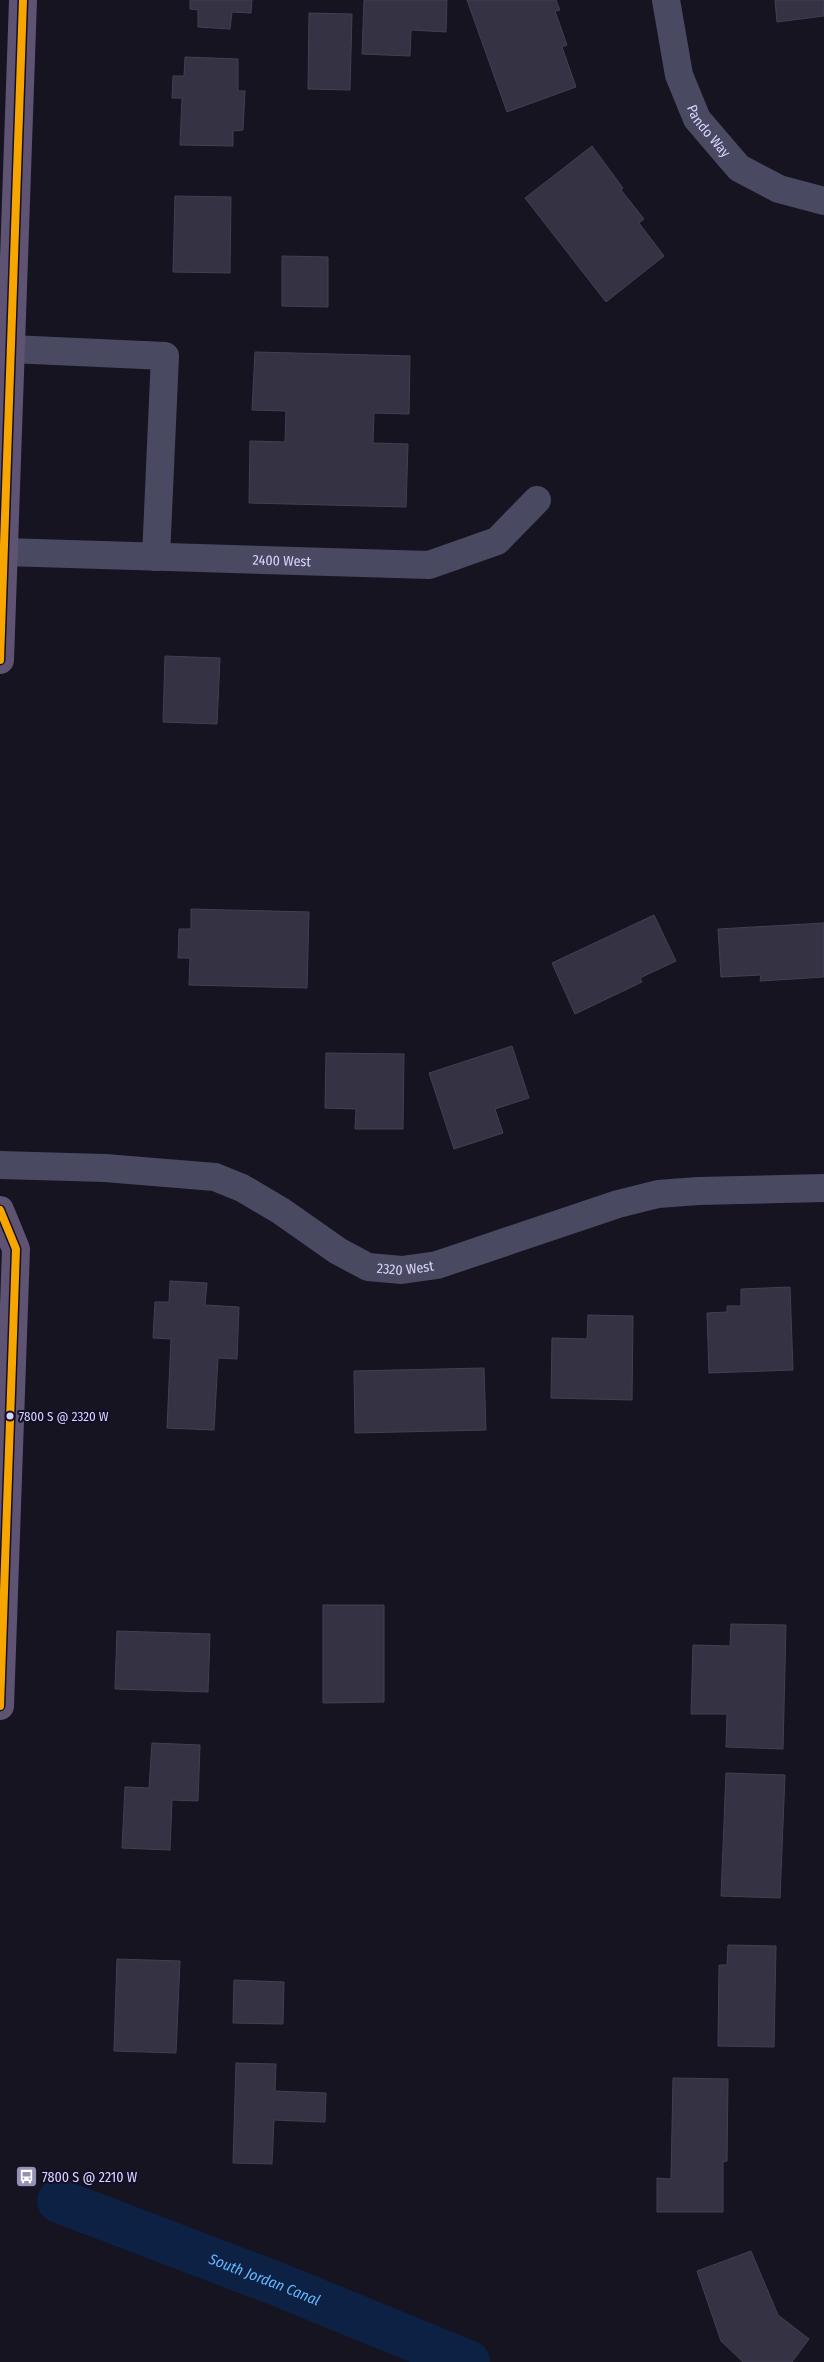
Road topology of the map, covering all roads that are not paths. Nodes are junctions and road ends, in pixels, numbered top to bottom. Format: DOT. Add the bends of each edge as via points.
graph roads {
  1 [pos="23,0"];
  2 [pos="666,0"];
  3 [pos="824,202"];
  4 [pos="11,349"];
  5 [pos="537,500"];
  6 [pos="4,552"];
  7 [pos="156,557"];
  8 [pos="0,660"];
  9 [pos="0,1166"];
  10 [pos="824,1188"];
  11 [pos="0,1210"];
  12 [pos="0,1706"];
  1 -- 4 [label="main road"];
  2 -- 3 [label="street, Pando Way" via="679,75 697,119 739,168 779,189"];
  4 -- 6 [label="main road"];
  4 -- 7 [label="street" via="165,356"];
  5 -- 7 [label="street, 2400 West" via="497,541 429,564"];
  6 -- 7 [label="street, 2400 West"];
  6 -- 8 [label="main road"];
  9 -- 10 [label="street, 2320 West" via="105,1168 215,1177 250,1192 338,1252 368,1267 402,1270 437,1265 618,1204 658,1194"];
  11 -- 12 [label="main road" via="16,1249"];
}
